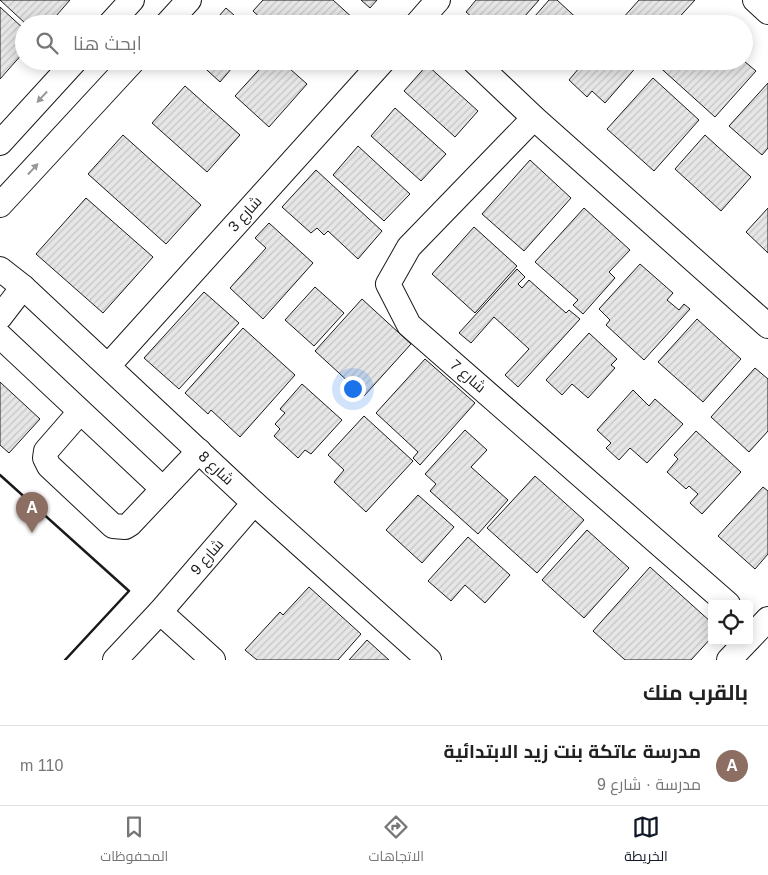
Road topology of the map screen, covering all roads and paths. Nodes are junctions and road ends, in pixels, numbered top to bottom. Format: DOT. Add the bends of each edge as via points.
graph roads {
  1 [pos="132,0"];
  2 [pos="189,0"];
  3 [pos="755,0"];
  4 [pos="768,12"];
  5 [pos="118,15"];
  6 [pos="175,15"];
  7 [pos="67,70"];
  8 [pos="125,70"];
  9 [pos="375,70"];
  10 [pos="483,70"];
  11 [pos="534,118"];
  12 [pos="0,143"];
  13 [pos="0,205"];
  14 [pos="7,272"];
  15 [pos="0,317"];
  16 [pos="768,326"];
  17 [pos="0,336"];
  18 [pos="108,366"];
  19 [pos="80,412"];
  20 [pos="199,451"];
  21 [pos="163,489"];
  22 [pos="254,503"];
  23 [pos="723,600"];
  24 [pos="160,612"];
  25 [pos="754,630"];
  26 [pos="115,660"];
  27 [pos="213,660"];
  28 [pos="429,660"];
  29 [pos="730,660"];
  1 -- 5 [label="street"];
  2 -- 6 [label="street"];
  3 -- 4 [label="street"];
  7 -- 12 [label="street, one-way"];
  13 -- 8 [label="street, one-way"];
  9 -- 18 [label="street, شارع 3"];
  10 -- 11 [label="street"];
  11 -- 16 [label="street"];
  11 -- 23 [label="street, شارع 7" via="409,247 388,284 408,325"];
  14 -- 15 [label="street"];
  14 -- 18 [label="street, شارع 8"];
  17 -- 19 [label="street"];
  18 -- 20 [label="street, شارع 8"];
  19 -- 21 [label="street"];
  19 -- 21 [label="street" via="46,451 45,458 49,466 113,526 130,524"];
  20 -- 21 [label="street"];
  20 -- 22 [label="street, شارع 8"];
  22 -- 24 [label="street, شارع 9"];
  22 -- 28 [label="street, شارع 8"];
  24 -- 26 [label="street, شارع 9"];
  24 -- 27 [label="street"];
  25 -- 29 [label="street"];
}
